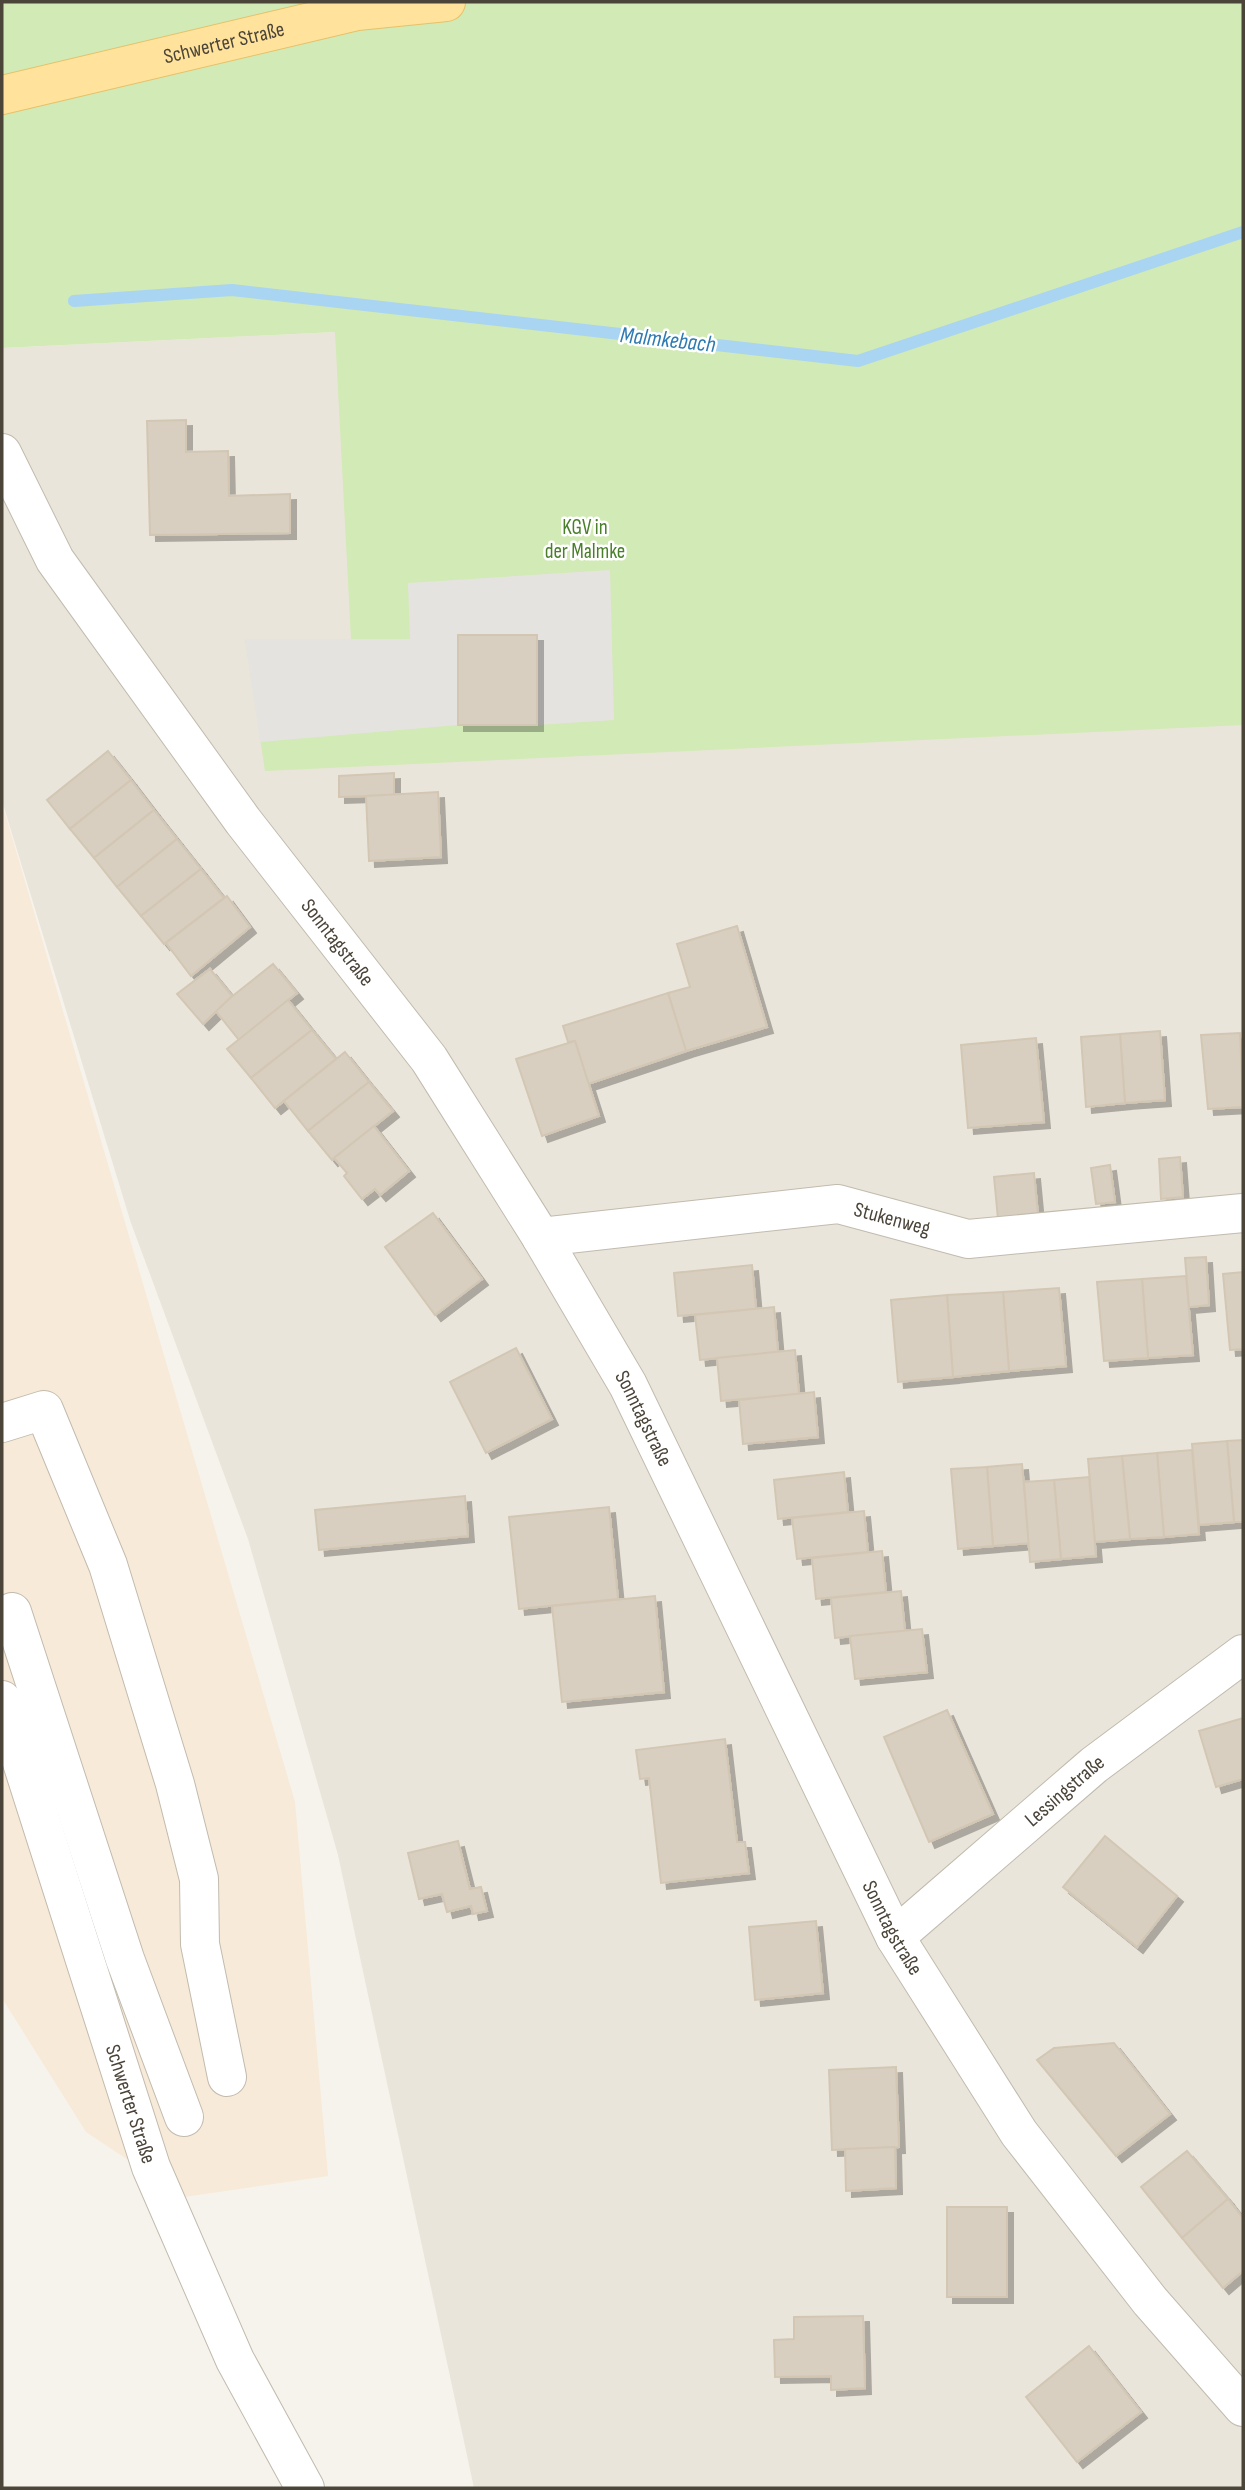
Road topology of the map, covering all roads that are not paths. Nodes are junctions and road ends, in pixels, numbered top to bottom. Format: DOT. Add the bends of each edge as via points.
graph roads {
  1 [pos="446,2"];
  2 [pos="2,95"];
  3 [pos="2,453"];
  4 [pos="1243,1213"];
  5 [pos="541,1237"];
  6 [pos="2,1423"];
  7 [pos="12,1612"];
  8 [pos="1243,1654"];
  9 [pos="2,1700"];
  10 [pos="895,1937"];
  11 [pos="227,2077"];
  12 [pos="184,2118"];
  13 [pos="1243,2407"];
  14 [pos="305,2488"];
  1 -- 2 [label="main road, Schwerter Straße" via="357,12"];
  3 -- 5 [label="street, Sonntagstraße" via="55,560 243,821 429,1059"];
  4 -- 5 [label="street, Stukenweg" via="968,1239 838,1204"];
  5 -- 10 [label="street, Sonntagstraße" via="628,1384"];
  6 -- 11 [label="street" via="44,1410 108,1565 175,1784 199,1880 200,1944"];
  7 -- 12 [label="street" via="125,1959"];
  8 -- 10 [label="street, Lessingstraße" via="1094,1766"];
  9 -- 14 [label="street, Schwerter Straße" via="152,2167 236,2360"];
  10 -- 13 [label="street, Sonntagstraße" via="1019,2133 1150,2301"];
}
